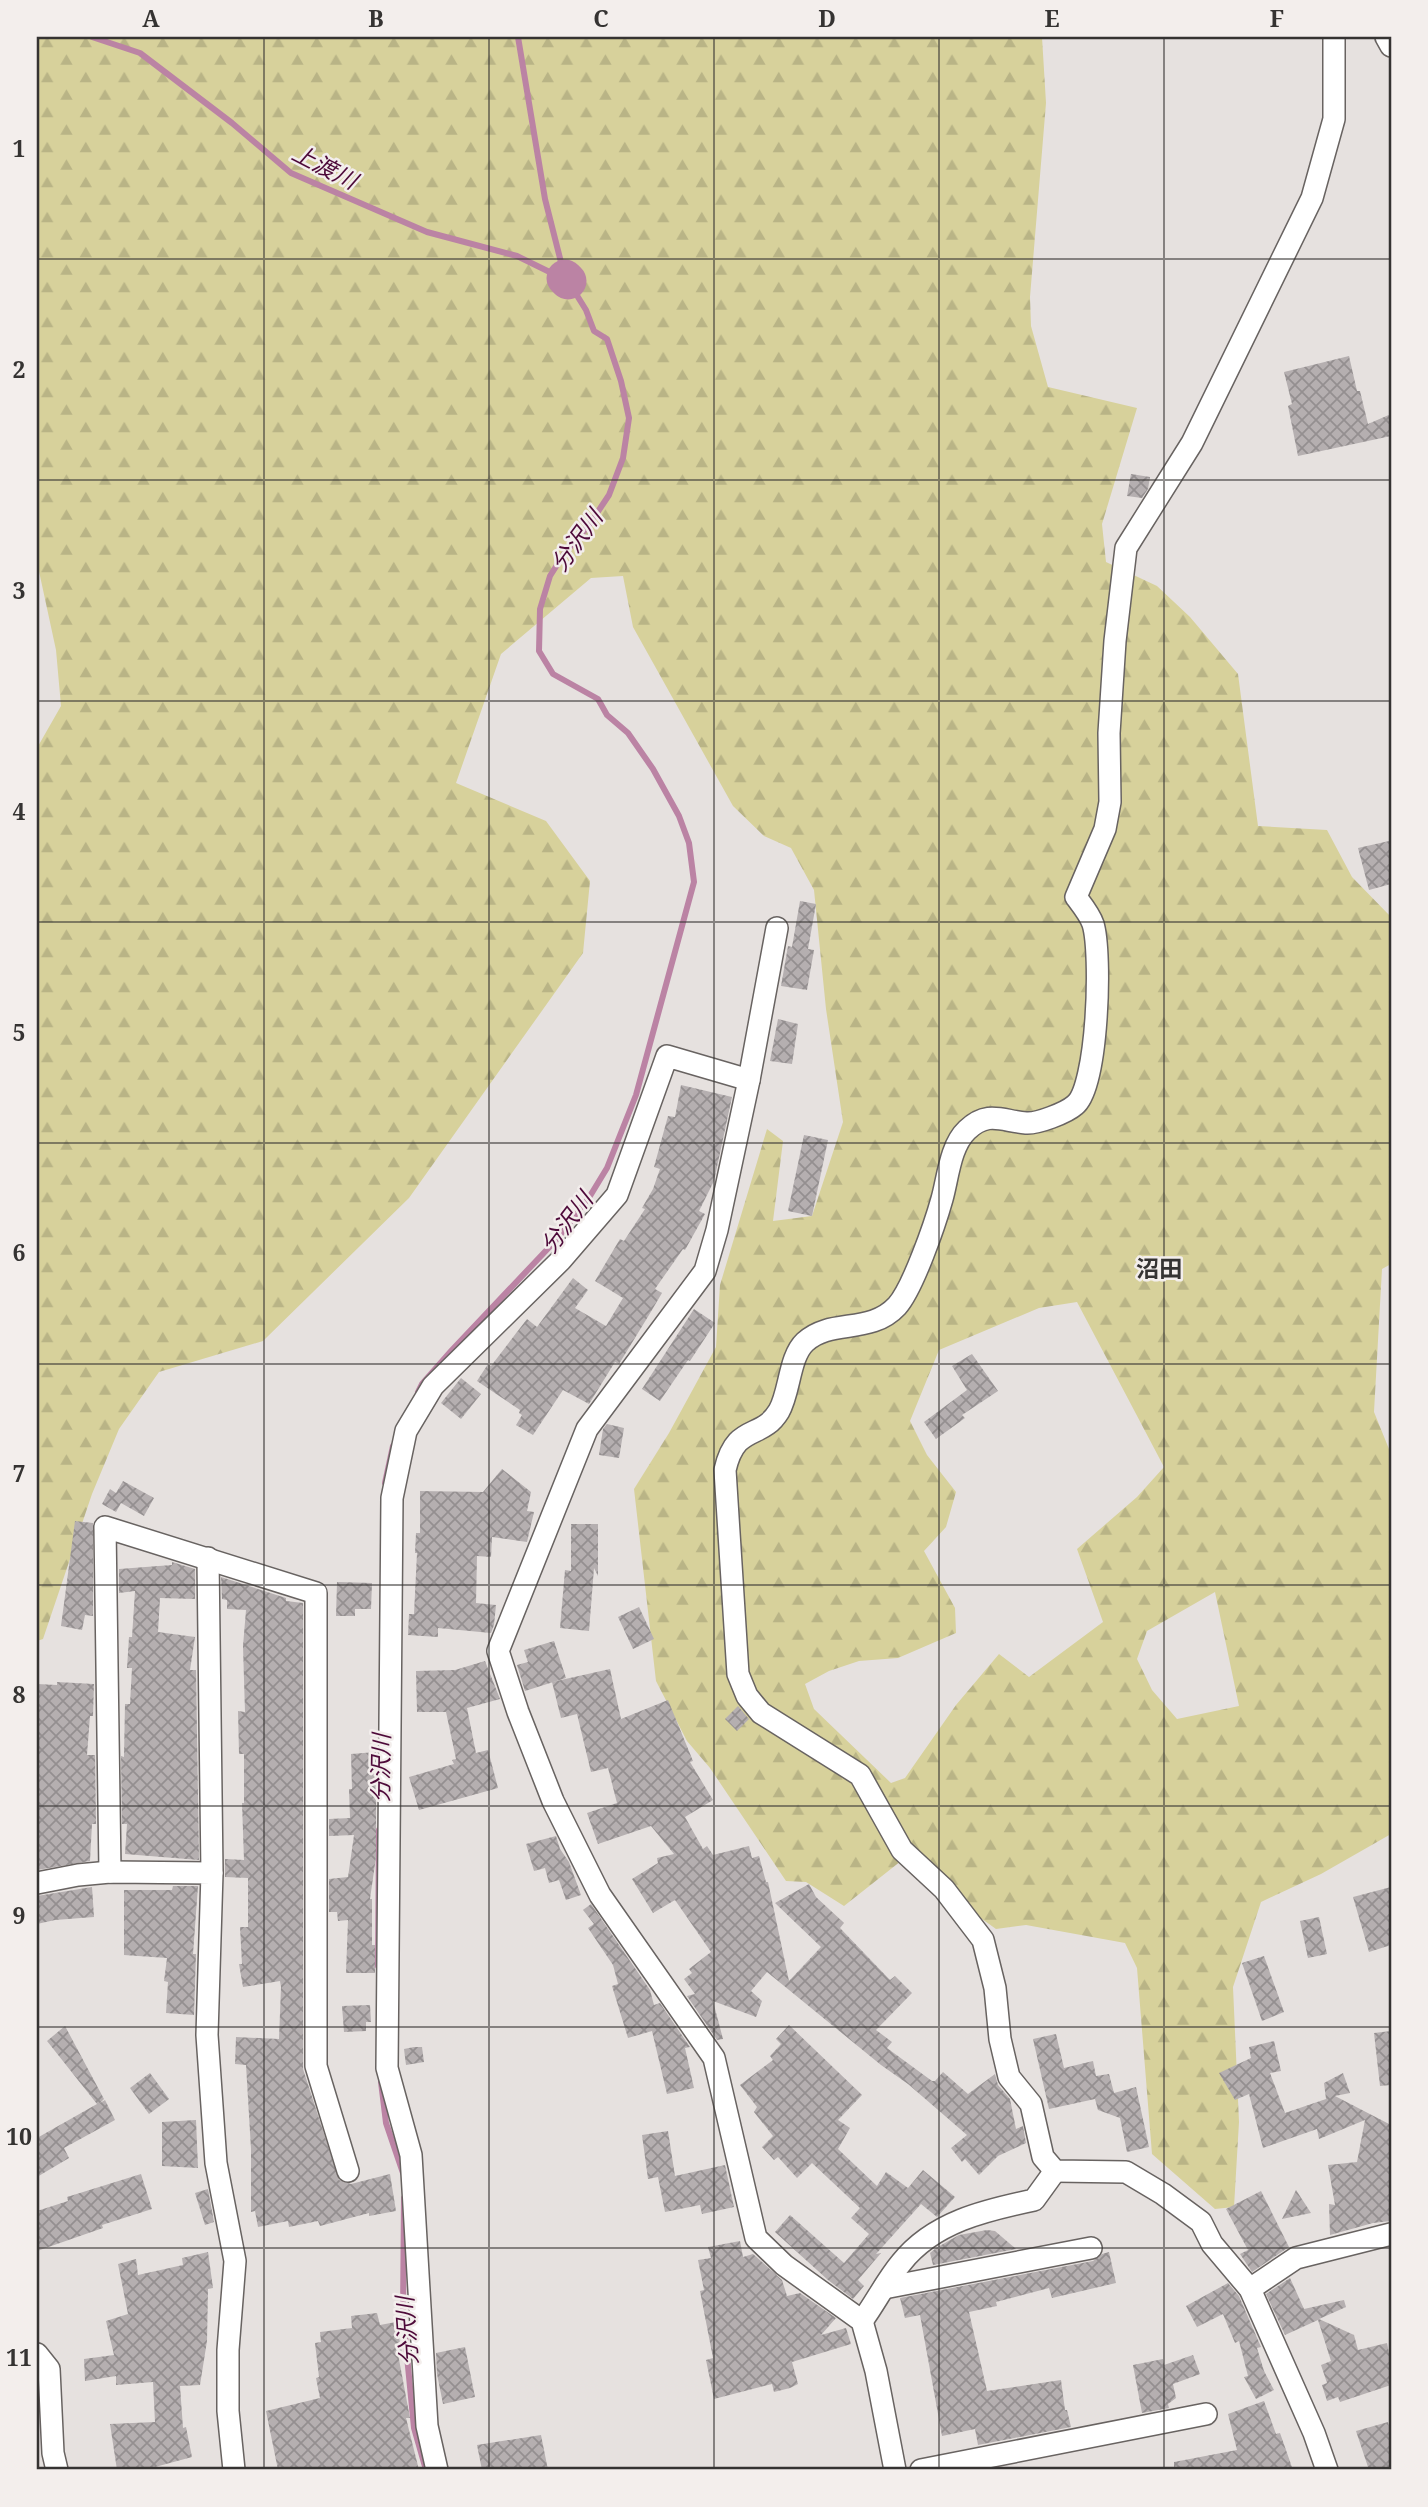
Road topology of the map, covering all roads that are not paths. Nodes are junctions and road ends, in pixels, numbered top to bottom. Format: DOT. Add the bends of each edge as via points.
graph roads {
  1 [pos="1334,37"];
  2 [pos="1386,37"];
  3 [pos="1391,46"];
  4 [pos="777,928"];
  5 [pos="749,1080"];
  6 [pos="208,1558"];
  7 [pos="110,1872"];
  8 [pos="212,1873"];
  9 [pos="37,1883"];
  10 [pos="348,2171"];
  11 [pos="1055,2171"];
  12 [pos="1391,2234"];
  13 [pos="1091,2248"];
  14 [pos="884,2288"];
  15 [pos="1251,2288"];
  16 [pos="862,2321"];
  17 [pos="37,2354"];
  18 [pos="1206,2414"];
  19 [pos="57,2470"];
  20 [pos="234,2470"];
  21 [pos="437,2470"];
  22 [pos="895,2470"];
  23 [pos="921,2470"];
  24 [pos="1327,2470"];
  1 -- 11 [label="street" via="1334,119 1312,198 1192,443 1126,548 1109,733 1110,802 1105,829 1076,897 1093,923 1099,959 1097,1019 1086,1088 1077,1105 1049,1119 1028,1124 998,1116 966,1130 955,1148 941,1202 909,1288 898,1305 884,1318 826,1331 804,1343 780,1410 769,1423 742,1436 729,1452 725,1470 738,1674 747,1696 761,1713 860,1775 902,1850 944,1889 983,1940 1009,2077 1031,2104 1043,2157"];
  2 -- 3 [label="street"];
  4 -- 5 [label="street"];
  5 -- 16 [label="street" via="705,1271 587,1429 498,1651 553,1801 600,1895 714,2058 756,2238 784,2265"];
  5 -- 21 [label="street" via="667,1056 617,1195 561,1260 433,1386 406,1431 392,1498 387,2068 411,2155 427,2426"];
  6 -- 7 [label="street" via="105,1527"];
  6 -- 8 [label="street"];
  6 -- 10 [label="street" via="316,1593 316,2066"];
  7 -- 8 [label="street"];
  7 -- 9 [label="street"];
  8 -- 20 [label="street" via="207,2035 216,2163 234,2261 228,2411"];
  11 -- 14 [label="street" via="1034,2200 982,2210 927,2236"];
  11 -- 15 [label="street" via="1126,2172 1163,2194 1201,2222 1212,2244"];
  12 -- 15 [label="street" via="1296,2258"];
  13 -- 14 [label="street"];
  14 -- 16 [label="street"];
  15 -- 24 [label="street"];
  16 -- 22 [label="street"];
  17 -- 19 [label="street" via="49,2369"];
  18 -- 23 [label="street"];
}
